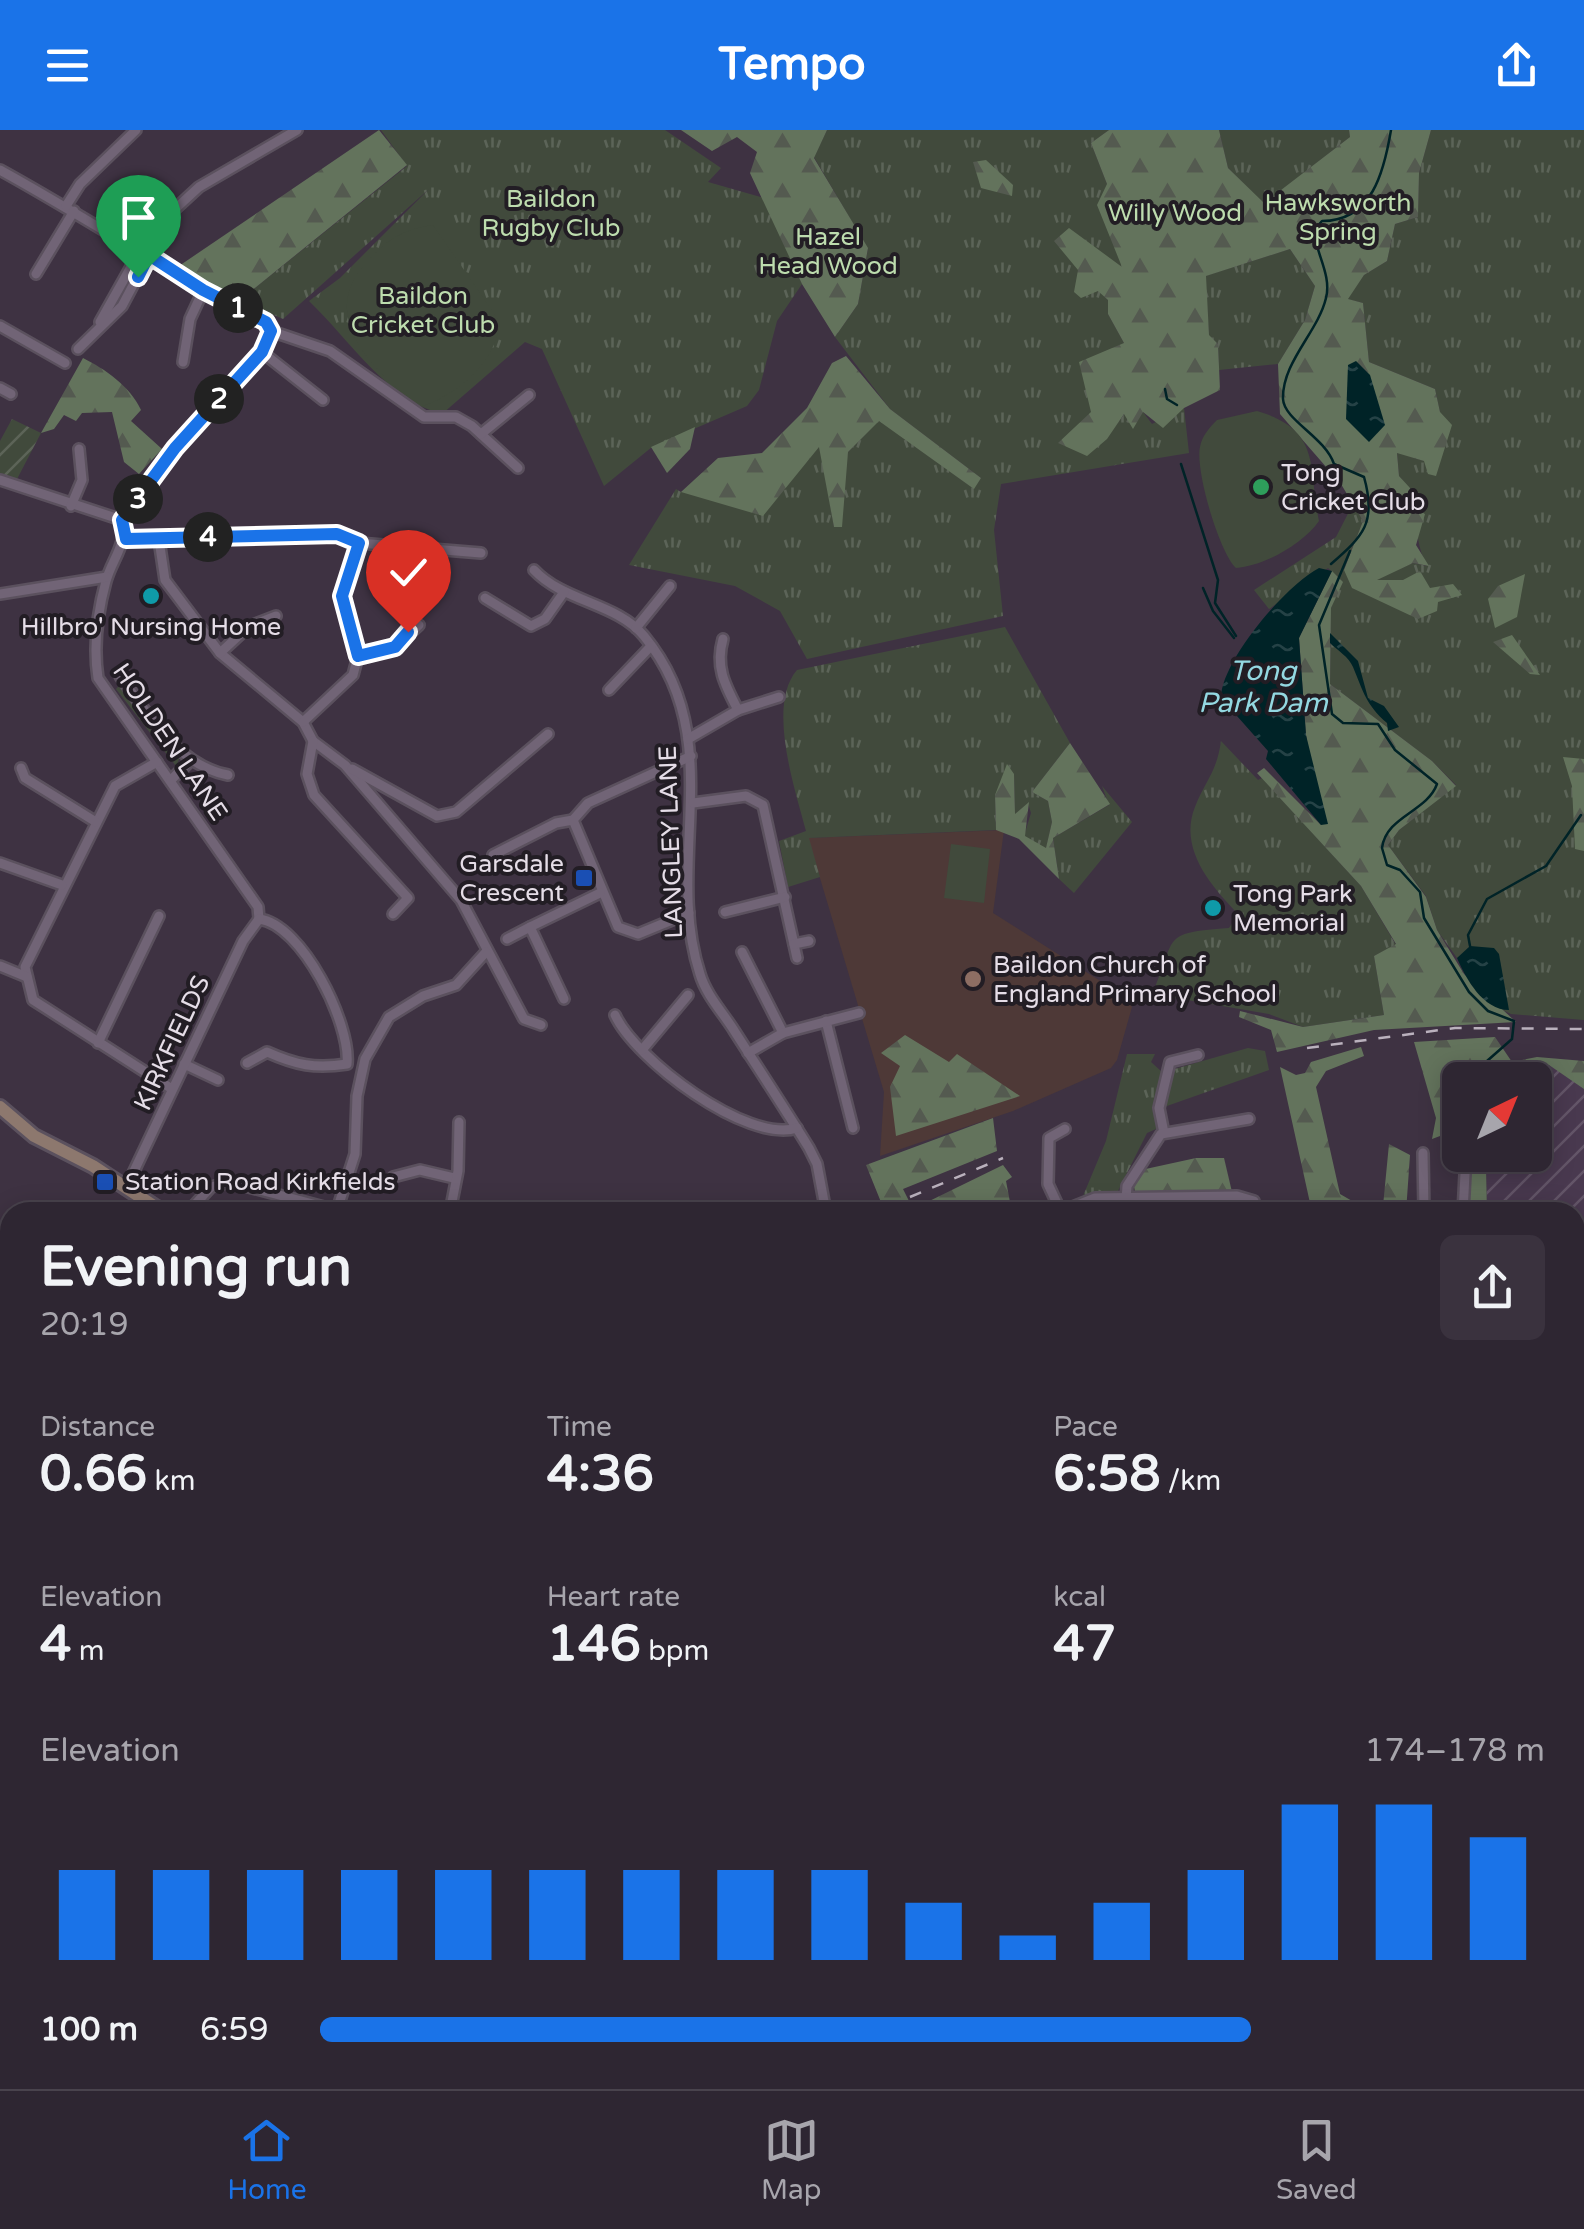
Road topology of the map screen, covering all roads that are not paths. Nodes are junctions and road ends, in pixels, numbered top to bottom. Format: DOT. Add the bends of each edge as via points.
graph roads {
  1 [pos="136,130"];
  2 [pos="297,130"];
  3 [pos="0,170"];
  4 [pos="70,209"];
  5 [pos="142,250"];
  6 [pos="36,274"];
  7 [pos="203,290"];
  8 [pos="0,326"];
  9 [pos="271,331"];
  10 [pos="78,349"];
  11 [pos="262,352"];
  12 [pos="51,355"];
  13 [pos="183,362"];
  14 [pos="65,363"];
  15 [pos="44,367"];
  16 [pos="528,395"];
  17 [pos="323,400"];
  18 [pos="481,434"];
  19 [pos="80,449"];
  20 [pos="518,468"];
  21 [pos="0,480"];
  22 [pos="71,506"];
  23 [pos="122,520"];
  24 [pos="126,539"];
  25 [pos="159,540"];
  26 [pos="359,543"];
  27 [pos="481,553"];
  28 [pos="534,570"];
  29 [pos="107,577"];
  30 [pos="670,586"];
  31 [pos="564,592"];
  32 [pos="0,594"];
  33 [pos="490,602"];
  34 [pos="276,616"];
  35 [pos="418,625"];
  36 [pos="636,628"];
  37 [pos="723,638"];
  38 [pos="651,646"];
  39 [pos="220,653"];
  40 [pos="358,656"];
  41 [pos="120,676"];
  42 [pos="609,690"];
  43 [pos="779,697"];
  44 [pos="738,710"];
  45 [pos="302,722"];
  46 [pos="548,734"];
  47 [pos="688,738"];
  48 [pos="313,741"];
  49 [pos="691,756"];
  50 [pos="191,760"];
  51 [pos="157,762"];
  52 [pos="345,766"];
  53 [pos="21,768"];
  54 [pos="228,774"];
  55 [pos="171,780"];
  56 [pos="693,803"];
  57 [pos="572,820"];
  58 [pos="96,822"];
  59 [pos="493,855"];
  60 [pos="0,863"];
  61 [pos="62,885"];
  62 [pos="600,893"];
  63 [pos="785,897"];
  64 [pos="740,908"];
  65 [pos="724,912"];
  66 [pos="689,913"];
  67 [pos="393,914"];
  68 [pos="159,916"];
  69 [pos="259,919"];
  70 [pos="744,922"];
  71 [pos="530,928"];
  72 [pos="506,939"];
  73 [pos="809,941"];
  74 [pos="794,944"];
  75 [pos="486,952"];
  76 [pos="742,952"];
  77 [pos="797,958"];
  78 [pos="0,966"];
  79 [pos="28,976"];
  80 [pos="688,995"];
  81 [pos="564,998"];
  82 [pos="859,1013"];
  83 [pos="615,1015"];
  84 [pos="826,1021"];
  85 [pos="541,1025"];
  86 [pos="783,1034"];
  87 [pos="98,1043"];
  88 [pos="642,1050"];
  89 [pos="748,1052"];
  90 [pos="1198,1055"];
  91 [pos="247,1062"];
  92 [pos="184,1064"];
  93 [pos="218,1080"];
  94 [pos="172,1088"];
  95 [pos="0,1107"];
  96 [pos="1249,1119"];
  97 [pos="459,1122"];
  98 [pos="797,1128"];
  99 [pos="852,1128"];
  100 [pos="1065,1130"];
  101 [pos="1164,1133"];
  102 [pos="1423,1153"];
  103 [pos="1465,1172"];
  104 [pos="392,1177"];
  105 [pos="454,1178"];
  106 [pos="126,1188"];
  107 [pos="1126,1200"];
  108 [pos="1254,1201"];
  109 [pos="148,1202"];
  110 [pos="198,1202"];
  111 [pos="306,1202"];
  112 [pos="342,1202"];
  113 [pos="451,1202"];
  114 [pos="824,1202"];
  115 [pos="1056,1202"];
  116 [pos="1085,1202"];
  117 [pos="1424,1202"];
  118 [pos="1464,1202"];
  1 -- 4 [label="street" via="80,184"];
  2 -- 5 [label="street" via="199,187"];
  3 -- 4 [label="street"];
  4 -- 5 [label="street"];
  4 -- 6 [label="street"];
  5 -- 7 [label="street"];
  5 -- 10 [label="street"];
  7 -- 9 [label="street" via="266,322"];
  7 -- 13 [label="street"];
  8 -- 12 [label="street"];
  9 -- 11 [label="street"];
  9 -- 18 [label="street" via="330,351 424,417 456,417"];
  11 -- 17 [label="street"];
  11 -- 23 [label="street" via="175,448"];
  12 -- 14 [label="street"];
  12 -- 15 [label="street"];
  16 -- 18 [label="street"];
  18 -- 20 [label="street"];
  19 -- 22 [label="street" via="82,480"];
  21 -- 22 [label="street"];
  22 -- 23 [label="street"];
  23 -- 24 [label="street"];
  24 -- 25 [label="street"];
  24 -- 29 [label="street, HOLDEN LANE"];
  25 -- 26 [label="street" via="321,534"];
  25 -- 39 [label="street" via="165,580"];
  26 -- 27 [label="street"];
  26 -- 40 [label="street" via="342,596"];
  28 -- 31 [label="street, LANGLEY LANE"];
  29 -- 32 [label="street"];
  29 -- 51 [label="street, HOLDEN LANE" via="93,646 98,678"];
  30 -- 36 [label="street"];
  31 -- 33 [label="street" via="545,619 525,630"];
  31 -- 36 [label="street, LANGLEY LANE"];
  34 -- 39 [label="street" via="248,627"];
  35 -- 40 [label="street" via="395,647"];
  36 -- 38 [label="street, LANGLEY LANE"];
  37 -- 44 [label="street" via="722,679"];
  38 -- 42 [label="street"];
  38 -- 47 [label="street, LANGLEY LANE" via="678,698"];
  39 -- 45 [label="street"];
  40 -- 45 [label="street" via="353,674"];
  41 -- 50 [label="street"];
  43 -- 44 [label="street"];
  44 -- 47 [label="street"];
  45 -- 48 [label="street"];
  46 -- 52 [label="street" via="456,812 437,816"];
  47 -- 49 [label="street, LANGLEY LANE"];
  48 -- 52 [label="street"];
  48 -- 67 [label="street" via="306,774 314,796 408,898"];
  49 -- 56 [label="street, LANGLEY LANE"];
  49 -- 57 [label="street" via="588,803"];
  50 -- 54 [label="street"];
  50 -- 55 [label="street"];
  51 -- 55 [label="street, HOLDEN LANE"];
  51 -- 58 [label="street" via="115,786"];
  52 -- 75 [label="street" via="461,900"];
  53 -- 58 [label="street" via="25,778"];
  55 -- 69 [label="street, HOLDEN LANE" via="258,907"];
  56 -- 63 [label="street" via="759,800 770,820"];
  56 -- 66 [label="street, LANGLEY LANE"];
  57 -- 59 [label="street"];
  57 -- 62 [label="street"];
  58 -- 61 [label="street"];
  60 -- 61 [label="street"];
  61 -- 79 [label="street" via="25,968"];
  62 -- 66 [label="street" via="627,932 638,934"];
  62 -- 71 [label="street"];
  63 -- 64 [label="street"];
  63 -- 74 [label="street"];
  64 -- 65 [label="street"];
  64 -- 70 [label="street"];
  66 -- 89 [label="street, LANGLEY LANE" via="700,975"];
  68 -- 87 [label="street"];
  69 -- 91 [label="street" via="285,932 311,964 337,1008 348,1054 347,1064 322,1068 267,1052"];
  69 -- 92 [label="street, KIRKFIELDS"];
  71 -- 72 [label="street"];
  71 -- 81 [label="street"];
  73 -- 74 [label="street"];
  74 -- 77 [label="street"];
  75 -- 85 [label="street" via="524,1018"];
  75 -- 112 [label="street" via="456,985 389,1017 364,1058 355,1154"];
  76 -- 86 [label="street"];
  78 -- 79 [label="street"];
  79 -- 87 [label="street" via="33,1000"];
  80 -- 88 [label="street"];
  82 -- 84 [label="street"];
  83 -- 88 [label="street"];
  84 -- 86 [label="street"];
  84 -- 99 [label="street"];
  86 -- 89 [label="street"];
  87 -- 94 [label="street"];
  88 -- 98 [label="street" via="718,1111"];
  89 -- 98 [label="street, LANGLEY LANE"];
  90 -- 101 [label="street" via="1170,1062 1159,1108"];
  92 -- 93 [label="street"];
  92 -- 94 [label="street, KIRKFIELDS"];
  94 -- 106 [label="street, KIRKFIELDS"];
  95 -- 106 [label="street" via="34,1136"];
  96 -- 101 [label="street"];
  97 -- 105 [label="street"];
  98 -- 114 [label="street, LANGLEY LANE" via="817,1164"];
  100 -- 115 [label="street" via="1049,1138 1048,1184"];
  101 -- 107 [label="street" via="1127,1186"];
  102 -- 117 [label="street"];
  103 -- 118 [label="street"];
  104 -- 105 [label="street" via="420,1170"];
  105 -- 113 [label="street"];
  106 -- 109 [label="street"];
  107 -- 108 [label="street"];
  107 -- 116 [label="street"];
  110 -- 111 [label="street" via="230,1182"];
}
